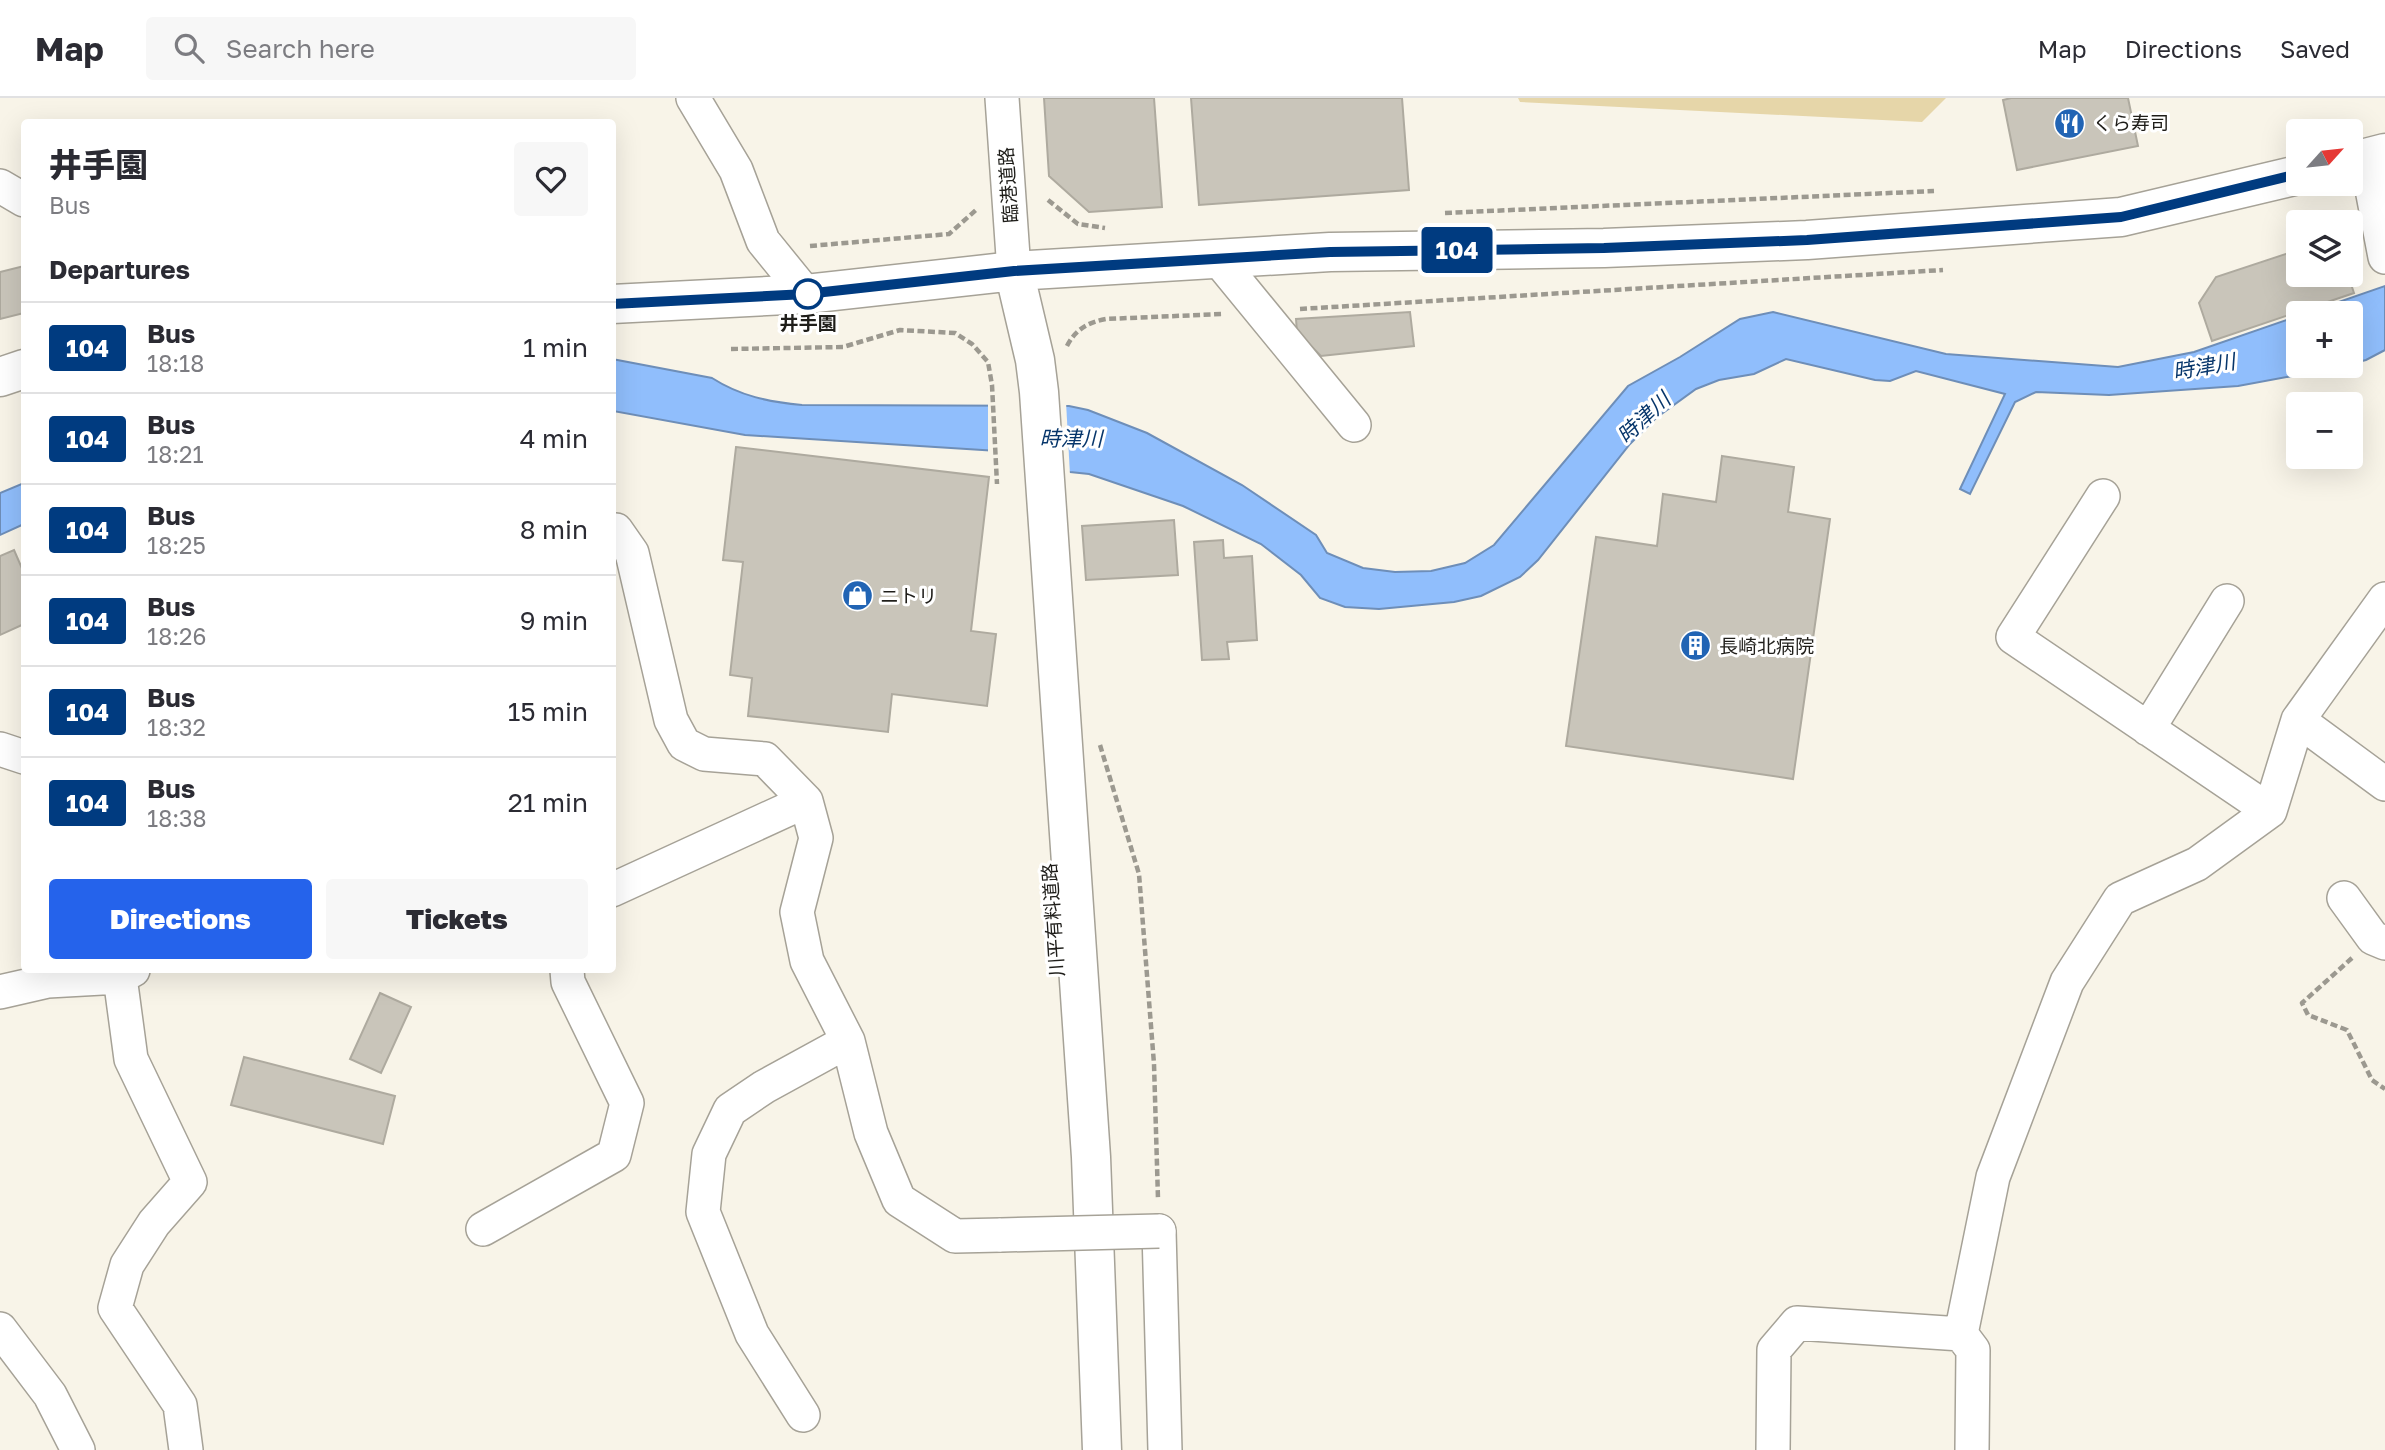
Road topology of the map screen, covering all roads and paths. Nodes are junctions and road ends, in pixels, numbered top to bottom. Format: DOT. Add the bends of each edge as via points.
graph roads {
  1 [pos="693,98"];
  2 [pos="1002,98"];
  3 [pos="2367,158"];
  4 [pos="2286,177"];
  5 [pos="0,186"];
  6 [pos="1934,191"];
  7 [pos="21,198"];
  8 [pos="1048,200"];
  9 [pos="978,208"];
  10 [pos="1432,213"];
  11 [pos="2381,214"];
  12 [pos="1112,227"];
  13 [pos="800,247"];
  14 [pos="2385,257"];
  15 [pos="1218,259"];
  16 [pos="1943,270"];
  17 [pos="1014,271"];
  18 [pos="806,294"];
  19 [pos="616,304"];
  20 [pos="1261,312"];
  21 [pos="1066,347"];
  22 [pos="731,349"];
  23 [pos="21,370"];
  24 [pos="0,376"];
  25 [pos="1016,389"];
  26 [pos="1354,425"];
  27 [pos="1020,484"];
  28 [pos="2103,496"];
  29 [pos="616,530"];
  30 [pos="2385,599"];
  31 [pos="2227,601"];
  32 [pos="2298,720"];
  33 [pos="2148,729"];
  34 [pos="1098,737"];
  35 [pos="0,749"];
  36 [pos="21,756"];
  37 [pos="2385,783"];
  38 [pos="806,801"];
  39 [pos="2270,811"];
  40 [pos="616,888"];
  41 [pos="2344,898"];
  42 [pos="2379,940"];
  43 [pos="126,973"];
  44 [pos="566,973"];
  45 [pos="0,992"];
  46 [pos="848,1041"];
  47 [pos="2385,1089"];
  48 [pos="1157,1174"];
  49 [pos="483,1230"];
  50 [pos="0,1329"];
  51 [pos="1961,1334"];
  52 [pos="803,1415"];
  53 [pos="78,1450"];
  54 [pos="186,1450"];
  55 [pos="1078,1450"];
  56 [pos="1102,1450"];
  57 [pos="1165,1450"];
  58 [pos="1773,1450"];
  59 [pos="1972,1450"];
  1 -- 18 [label="street" via="736,170 763,242"];
  2 -- 17 [label="street, 臨港道路"];
  3 -- 11 [label="street"];
  4 -- 15 [label="highway" via="2121,217 1807,240"];
  5 -- 7 [label="street"];
  6 -- 10 [label="path"];
  8 -- 12 [label="path" via="1079,225"];
  9 -- 13 [label="path" via="949,234"];
  11 -- 14 [label="street"];
  15 -- 17 [label="highway"];
  15 -- 20 [label="street"];
  16 -- 20 [label="path"];
  17 -- 18 [label="highway"];
  17 -- 25 [label="highway, 川平有料道路" via="1035,360"];
  18 -- 19 [label="highway"];
  20 -- 21 [label="path" via="1092,321 1073,335"];
  20 -- 26 [label="street"];
  22 -- 25 [label="path" via="843,348 900,330 956,333"];
  23 -- 24 [label="highway"];
  25 -- 27 [label="highway, 川平有料道路"];
  25 -- 27 [label="path"];
  27 -- 55 [label="highway, 川平有料道路" via="1072,1180"];
  27 -- 56 [label="highway, 川平有料道路" via="1091,1157"];
  28 -- 33 [label="street" via="2013,637"];
  29 -- 38 [label="street" via="632,553 671,720 684,744 704,754 765,759"];
  30 -- 32 [label="street"];
  31 -- 33 [label="street"];
  32 -- 37 [label="street"];
  32 -- 39 [label="street"];
  33 -- 39 [label="street"];
  34 -- 48 [label="path" via="1139,874 1154,1064"];
  35 -- 36 [label="street"];
  38 -- 40 [label="street"];
  38 -- 46 [label="street" via="816,838 797,912 807,961"];
  39 -- 51 [label="street" via="2197,864 2120,899 2067,982 1993,1177"];
  41 -- 42 [label="street"];
  42 -- 47 [label="path" via="2302,1003 2308,1015 2347,1030 2372,1080"];
  43 -- 45 [label="street" via="48,981"];
  43 -- 54 [label="street" via="131,1059 190,1182 154,1223 127,1265 115,1308 180,1405"];
  44 -- 49 [label="street" via="627,1103 614,1155"];
  46 -- 52 [label="street" via="730,1110 709,1154 703,1212 752,1334"];
  46 -- 57 [label="street, bridge" via="871,1133 899,1200 955,1237 1158,1231"];
  50 -- 53 [label="street" via="50,1395"];
  51 -- 58 [label="street" via="1797,1323 1774,1350"];
  51 -- 59 [label="street" via="1973,1350"];
}
